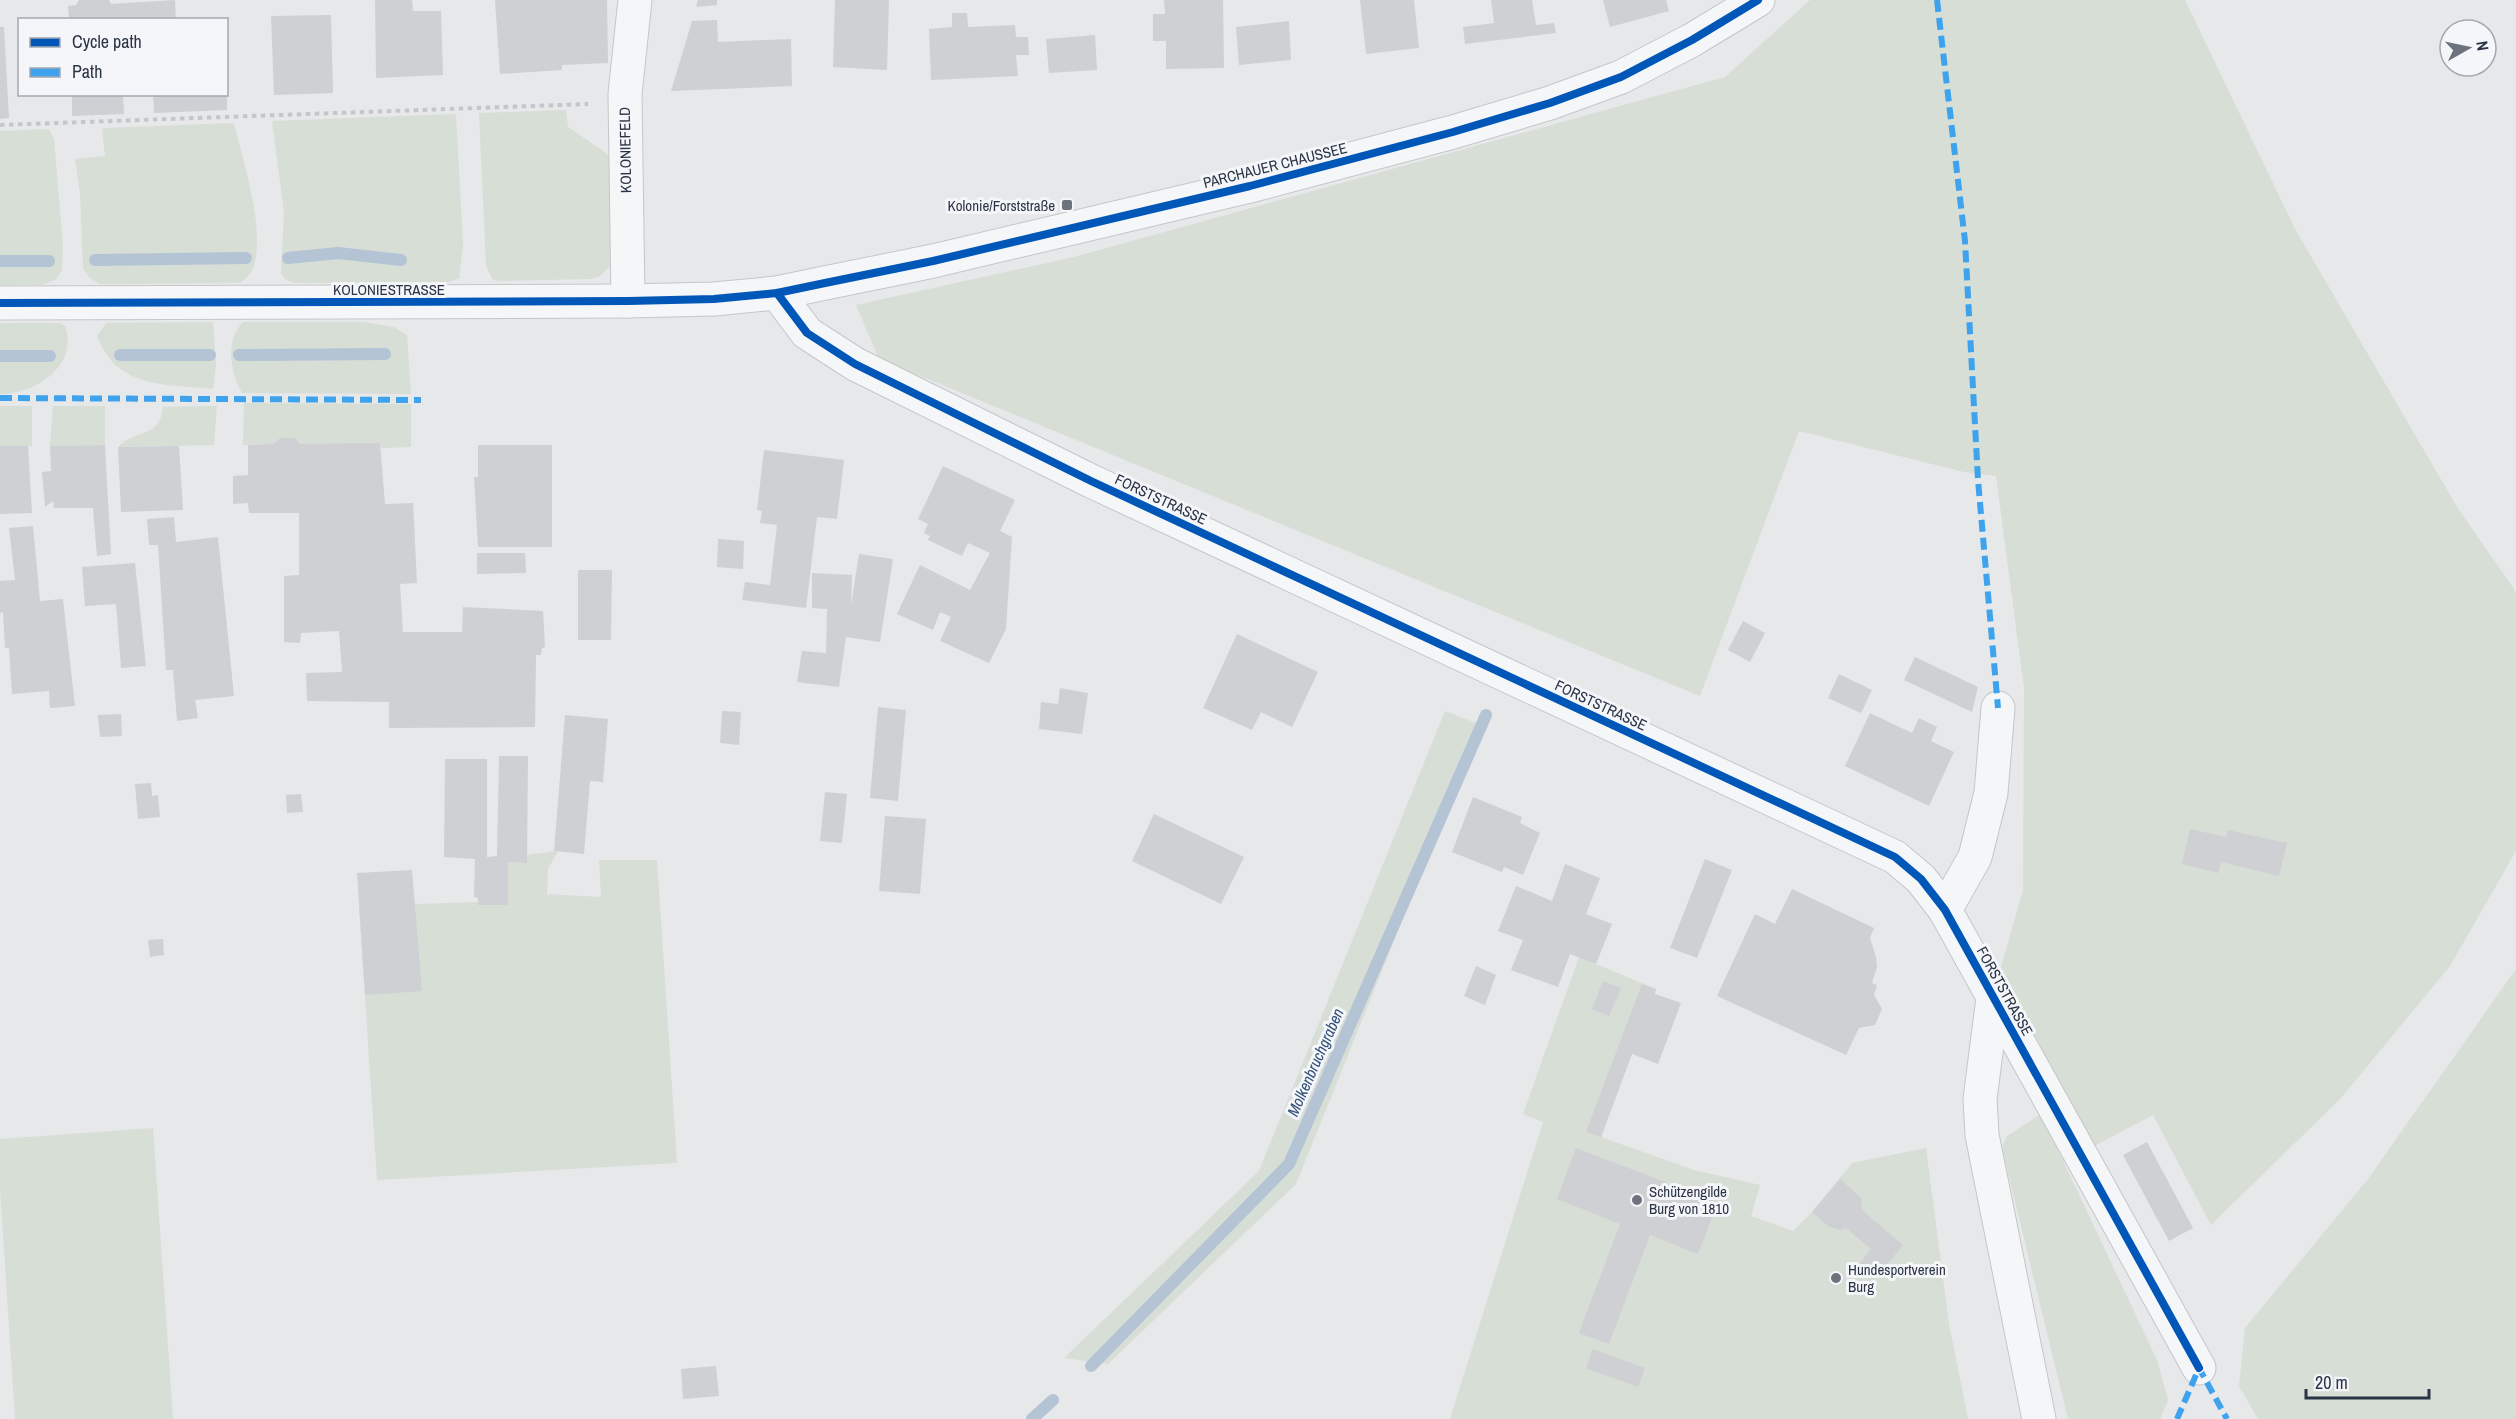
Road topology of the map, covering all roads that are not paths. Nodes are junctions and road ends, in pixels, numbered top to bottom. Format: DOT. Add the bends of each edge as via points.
graph roads {
  1 [pos="634,0"];
  2 [pos="1758,0"];
  3 [pos="777,293"];
  4 [pos="628,301"];
  5 [pos="0,303"];
  6 [pos="1998,708"];
  7 [pos="1945,910"];
  8 [pos="1993,998"];
  9 [pos="2199,1368"];
  10 [pos="2039,1419"];
  1 -- 4 [label="street, KOLONIEFELD" via="624,103"];
  2 -- 3 [label="street, PARCHAUER CHAUSSEE" via="1621,77 1453,132 1251,186 933,261"];
  3 -- 4 [label="street, KOLONIESTRASSE"];
  3 -- 7 [label="street, FORSTSTRASSE" via="807,333 855,364 1091,481 1895,857 1921,879"];
  4 -- 5 [label="street, KOLONIESTRASSE"];
  6 -- 7 [label="street" via="1991,793 1975,857"];
  7 -- 8 [label="street, FORSTSTRASSE"];
  8 -- 9 [label="street, FORSTSTRASSE"];
  8 -- 10 [label="street" via="1980,1099 1982,1135"];
}
